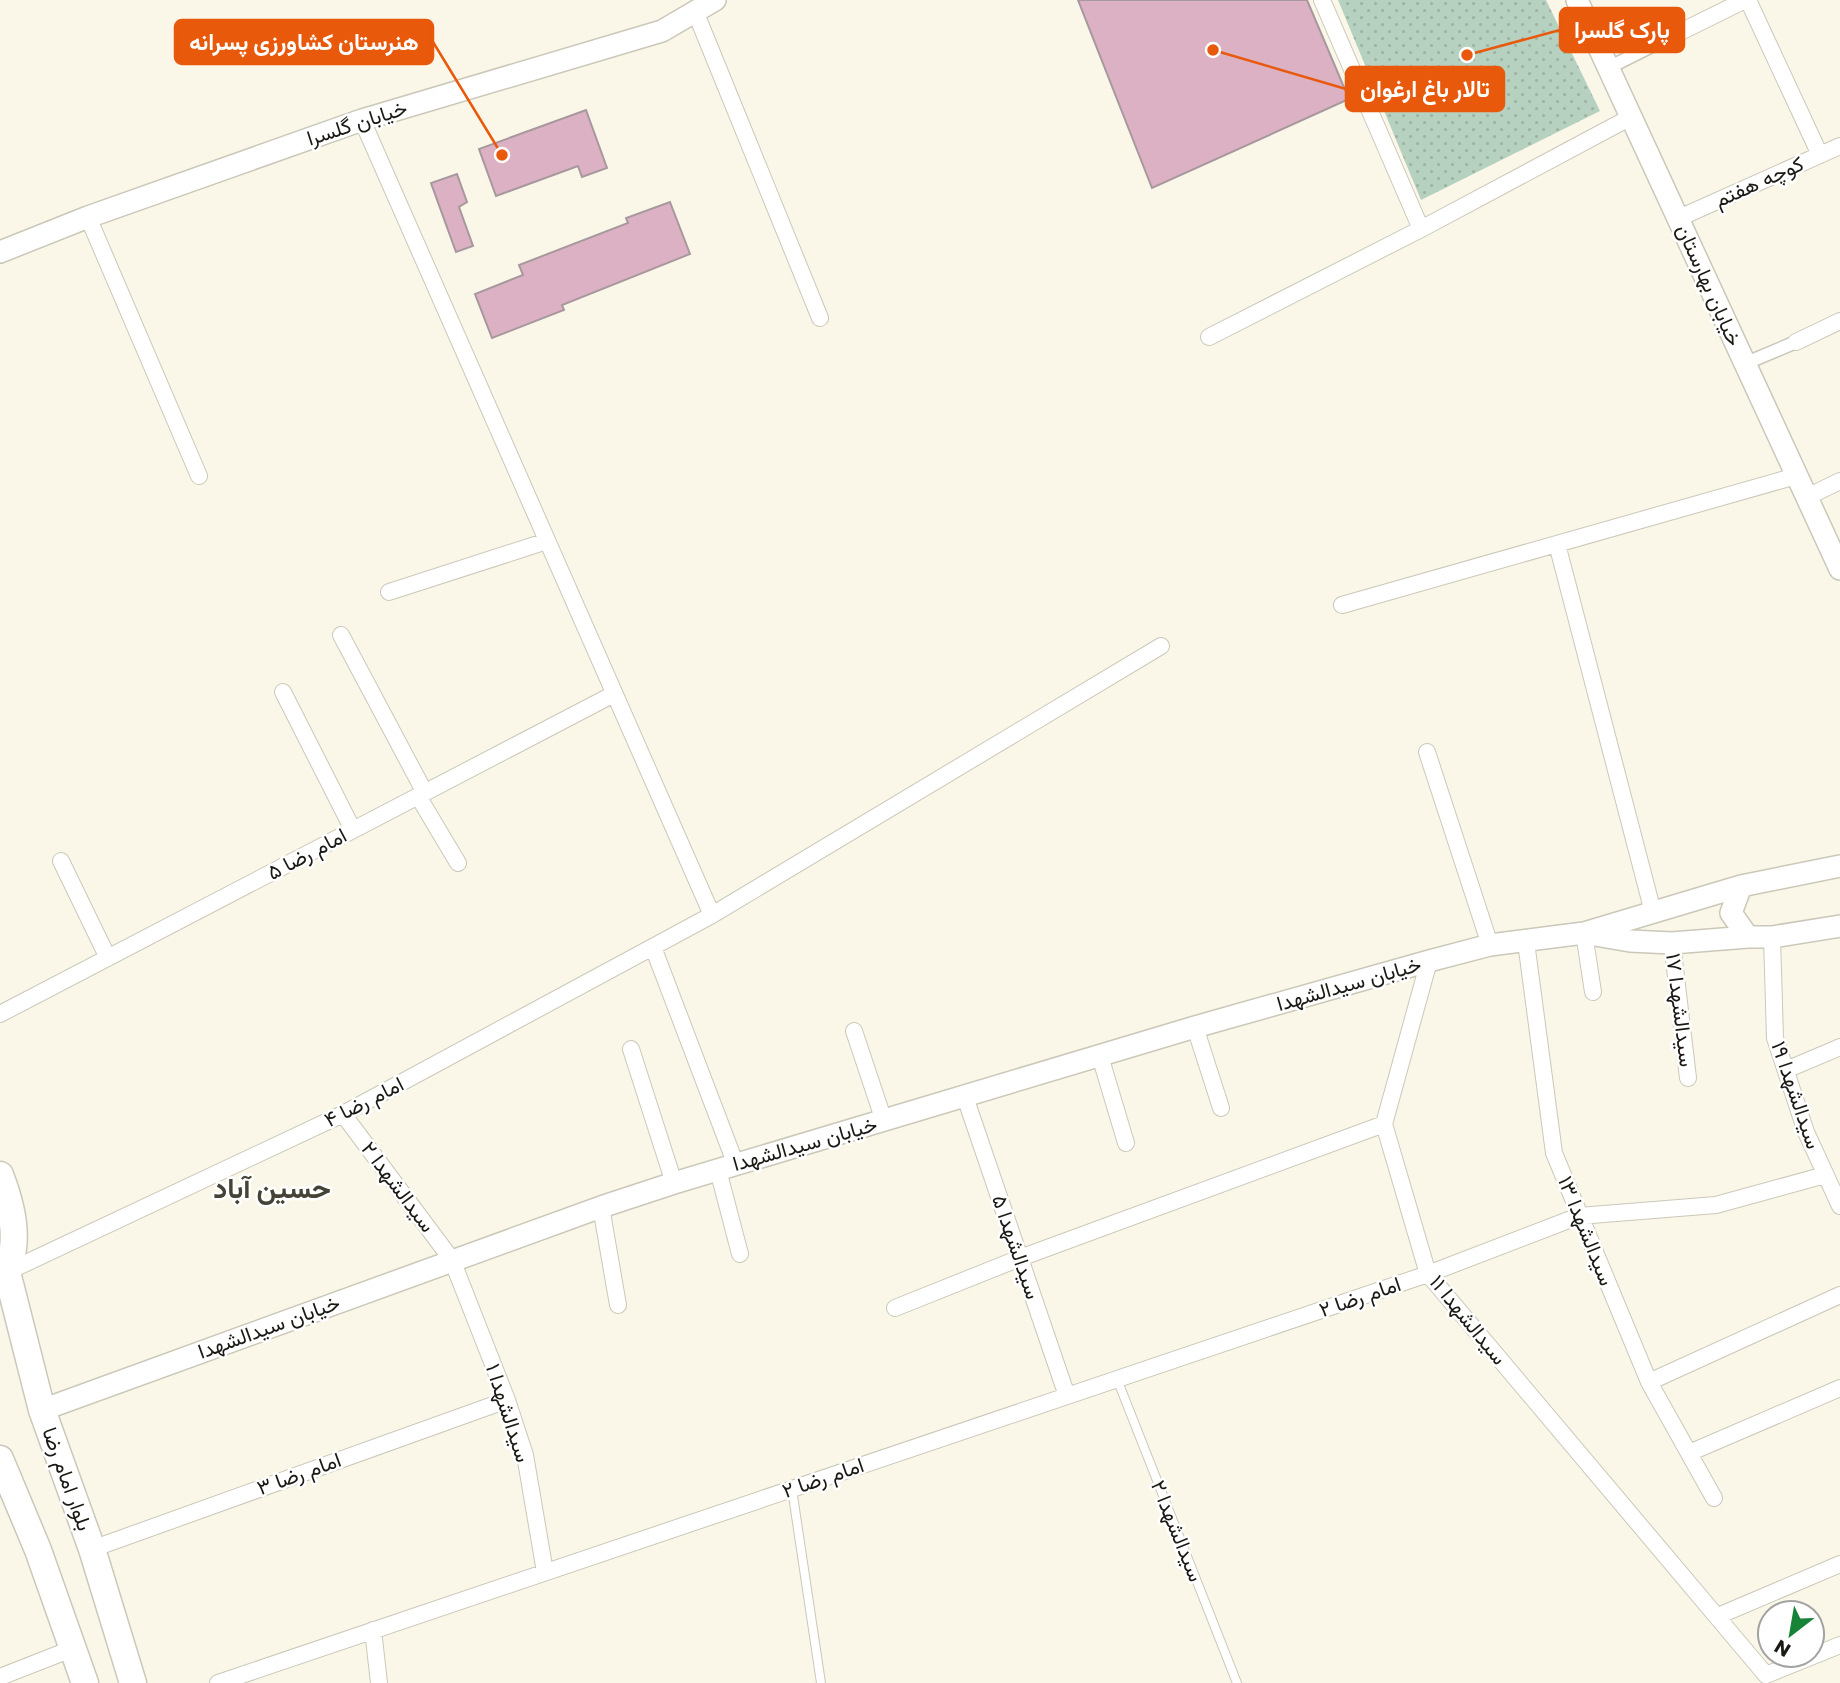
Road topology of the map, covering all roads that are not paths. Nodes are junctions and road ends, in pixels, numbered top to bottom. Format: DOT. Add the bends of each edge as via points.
graph roads {
  1 [pos="715,0"];
  2 [pos="1322,0"];
  3 [pos="1577,0"];
  4 [pos="1747,0"];
  5 [pos="695,12"];
  6 [pos="1656,44"];
  7 [pos="1608,68"];
  8 [pos="1631,117"];
  9 [pos="362,120"];
  10 [pos="1840,146"];
  11 [pos="1820,155"];
  12 [pos="88,217"];
  13 [pos="1679,218"];
  14 [pos="1421,229"];
  15 [pos="0,252"];
  16 [pos="820,318"];
  17 [pos="1840,321"];
  18 [pos="1209,337"];
  19 [pos="1796,342"];
  20 [pos="1744,364"];
  21 [pos="199,476"];
  22 [pos="1796,476"];
  23 [pos="1840,481"];
  24 [pos="1807,497"];
  25 [pos="547,541"];
  26 [pos="1557,544"];
  27 [pos="1840,569"];
  28 [pos="389,592"];
  29 [pos="1342,605"];
  30 [pos="341,635"];
  31 [pos="1161,646"];
  32 [pos="283,692"];
  33 [pos="614,694"];
  34 [pos="1427,752"];
  35 [pos="421,794"];
  36 [pos="353,830"];
  37 [pos="61,861"];
  38 [pos="458,863"];
  39 [pos="1840,866"];
  40 [pos="1741,886"];
  41 [pos="1653,912"];
  42 [pos="712,915"];
  43 [pos="1840,926"];
  44 [pos="1584,933"];
  45 [pos="1748,937"];
  46 [pos="1772,937"];
  47 [pos="1526,942"];
  48 [pos="1672,943"];
  49 [pos="1490,945"];
  50 [pos="653,947"];
  51 [pos="108,958"];
  52 [pos="1429,961"];
  53 [pos="1593,992"];
  54 [pos="0,1014"];
  55 [pos="1195,1027"];
  56 [pos="854,1031"];
  57 [pos="1840,1047"];
  58 [pos="631,1049"];
  59 [pos="1100,1056"];
  60 [pos="1786,1070"];
  61 [pos="1688,1078"];
  62 [pos="965,1097"];
  63 [pos="1221,1108"];
  64 [pos="343,1114"];
  65 [pos="884,1121"];
  66 [pos="1384,1124"];
  67 [pos="1126,1143"];
  68 [pos="727,1167"];
  69 [pos="0,1175"];
  70 [pos="1825,1175"];
  71 [pos="674,1183"];
  72 [pos="1840,1206"];
  73 [pos="601,1207"];
  74 [pos="1579,1216"];
  75 [pos="740,1254"];
  76 [pos="1020,1258"];
  77 [pos="452,1261"];
  78 [pos="1428,1274"];
  79 [pos="4,1277"];
  80 [pos="1840,1295"];
  81 [pos="618,1305"];
  82 [pos="895,1308"];
  83 [pos="1117,1379"];
  84 [pos="1649,1382"];
  85 [pos="1840,1388"];
  86 [pos="1067,1396"];
  87 [pos="507,1400"];
  88 [pos="42,1410"];
  89 [pos="1689,1454"];
  90 [pos="0,1459"];
  91 [pos="792,1489"];
  92 [pos="1714,1498"];
  93 [pos="92,1549"];
  94 [pos="1840,1564"];
  95 [pos="545,1572"];
  96 [pos="1718,1616"];
  97 [pos="373,1630"];
  98 [pos="1840,1645"];
  99 [pos="74,1648"];
  100 [pos="0,1677"];
  101 [pos="85,1683"];
  102 [pos="133,1683"];
  103 [pos="218,1683"];
  104 [pos="379,1683"];
  105 [pos="821,1683"];
  106 [pos="1237,1683"];
  1 -- 5 [label="street, خیابان گلسرا"];
  2 -- 14 [label="street"];
  3 -- 7 [label="street, خیابان بهارستان"];
  4 -- 6 [label="street"];
  4 -- 11 [label="street"];
  5 -- 9 [label="street, خیابان گلسرا" via="662,31"];
  5 -- 16 [label="street"];
  6 -- 7 [label="street"];
  7 -- 8 [label="street, خیابان بهارستان"];
  8 -- 13 [label="street, خیابان بهارستان"];
  8 -- 14 [label="street"];
  9 -- 12 [label="street, خیابان گلسرا"];
  9 -- 25 [label="street"];
  10 -- 11 [label="street, کوچه هفتم"];
  11 -- 13 [label="street, کوچه هفتم"];
  12 -- 15 [label="street, خیابان گلسرا"];
  12 -- 21 [label="street"];
  13 -- 20 [label="street, خیابان بهارستان"];
  14 -- 18 [label="street"];
  17 -- 19 [label="street"];
  19 -- 20 [label="street"];
  20 -- 22 [label="street, خیابان بهارستان"];
  22 -- 24 [label="street, خیابان بهارستان"];
  22 -- 26 [label="street"];
  23 -- 24 [label="street"];
  24 -- 27 [label="street, خیابان بهارستان"];
  25 -- 28 [label="street"];
  25 -- 33 [label="street"];
  26 -- 29 [label="street"];
  26 -- 41 [label="street"];
  30 -- 35 [label="street"];
  31 -- 42 [label="street, امام رضا ۴"];
  32 -- 36 [label="street"];
  33 -- 35 [label="street, امام رضا ۵"];
  33 -- 42 [label="street"];
  34 -- 49 [label="street"];
  35 -- 36 [label="street, امام رضا ۵"];
  35 -- 38 [label="street"];
  36 -- 51 [label="street, امام رضا ۵"];
  37 -- 51 [label="street"];
  39 -- 40 [label="street"];
  40 -- 41 [label="street"];
  40 -- 45 [label="street" via="1731,913"];
  41 -- 44 [label="street"];
  42 -- 50 [label="street, امام رضا ۴"];
  43 -- 46 [label="street"];
  44 -- 47 [label="street, خیابان سیدالشهدا"];
  44 -- 48 [label="street"];
  44 -- 53 [label="street"];
  45 -- 46 [label="street"];
  45 -- 48 [label="street"];
  46 -- 60 [label="street, سیدالشهدا ۱۹" via="1775,1038"];
  47 -- 49 [label="street, خیابان سیدالشهدا"];
  47 -- 74 [label="street, سیدالشهدا ۱۳" via="1554,1153"];
  48 -- 61 [label="street, سیدالشهدا ۱۷"];
  49 -- 52 [label="street, خیابان سیدالشهدا"];
  50 -- 64 [label="street, امام رضا ۴"];
  50 -- 68 [label="street"];
  51 -- 54 [label="street, امام رضا ۵"];
  52 -- 55 [label="street, خیابان سیدالشهدا"];
  52 -- 66 [label="street"];
  55 -- 59 [label="street, خیابان سیدالشهدا"];
  55 -- 63 [label="street"];
  56 -- 65 [label="street"];
  57 -- 60 [label="street"];
  58 -- 71 [label="street"];
  59 -- 62 [label="street, خیابان سیدالشهدا"];
  59 -- 67 [label="street"];
  60 -- 70 [label="street, سیدالشهدا ۱۹"];
  62 -- 65 [label="street, خیابان سیدالشهدا"];
  62 -- 76 [label="street, سیدالشهدا ۵"];
  64 -- 77 [label="street, سیدالشهدا ۲"];
  64 -- 79 [label="street, امام رضا ۴"];
  65 -- 68 [label="street, خیابان سیدالشهدا"];
  66 -- 76 [label="street"];
  66 -- 78 [label="street, سیدالشهدا ۱۱"];
  68 -- 71 [label="street, خیابان سیدالشهدا"];
  68 -- 75 [label="street"];
  69 -- 79 [label="main road" via="14,1233"];
  70 -- 72 [label="street, سیدالشهدا ۱۹"];
  70 -- 74 [label="street, امام رضا ۲" via="1717,1205"];
  71 -- 73 [label="street, خیابان سیدالشهدا"];
  73 -- 77 [label="street, خیابان سیدالشهدا"];
  73 -- 81 [label="street"];
  74 -- 78 [label="street, امام رضا ۲"];
  74 -- 84 [label="street, سیدالشهدا ۱۳"];
  76 -- 82 [label="street"];
  76 -- 86 [label="street, سیدالشهدا ۵"];
  77 -- 87 [label="street, سیدالشهدا ۱"];
  77 -- 88 [label="street, خیابان سیدالشهدا"];
  78 -- 83 [label="street, امام رضا ۲"];
  78 -- 96 [label="street, سیدالشهدا ۱۱"];
  79 -- 88 [label="main road, بلوار امام رضا"];
  80 -- 84 [label="street"];
  83 -- 86 [label="street, امام رضا ۲"];
  83 -- 106 [label="lane, سیدالشهدا ۲"];
  84 -- 89 [label="street, سیدالشهدا ۱۳"];
  85 -- 89 [label="street"];
  86 -- 91 [label="street, امام رضا ۲"];
  87 -- 93 [label="street, امام رضا ۳"];
  87 -- 95 [label="street, سیدالشهدا ۱" via="525,1455"];
  88 -- 93 [label="main road, بلوار امام رضا"];
  89 -- 92 [label="street, سیدالشهدا ۱۳"];
  90 -- 99 [label="main road"];
  91 -- 95 [label="street, امام رضا ۲"];
  91 -- 105 [label="lane"];
  93 -- 102 [label="main road, بلوار امام رضا"];
  94 -- 96 [label="street"];
  95 -- 97 [label="street, امام رضا ۲"];
  96 -- 98 [label="street, سیدالشهدا ۱۱" via="1766,1675"];
  97 -- 103 [label="street, امام رضا ۲"];
  97 -- 104 [label="street"];
  99 -- 100 [label="street"];
  99 -- 101 [label="main road"];
}
